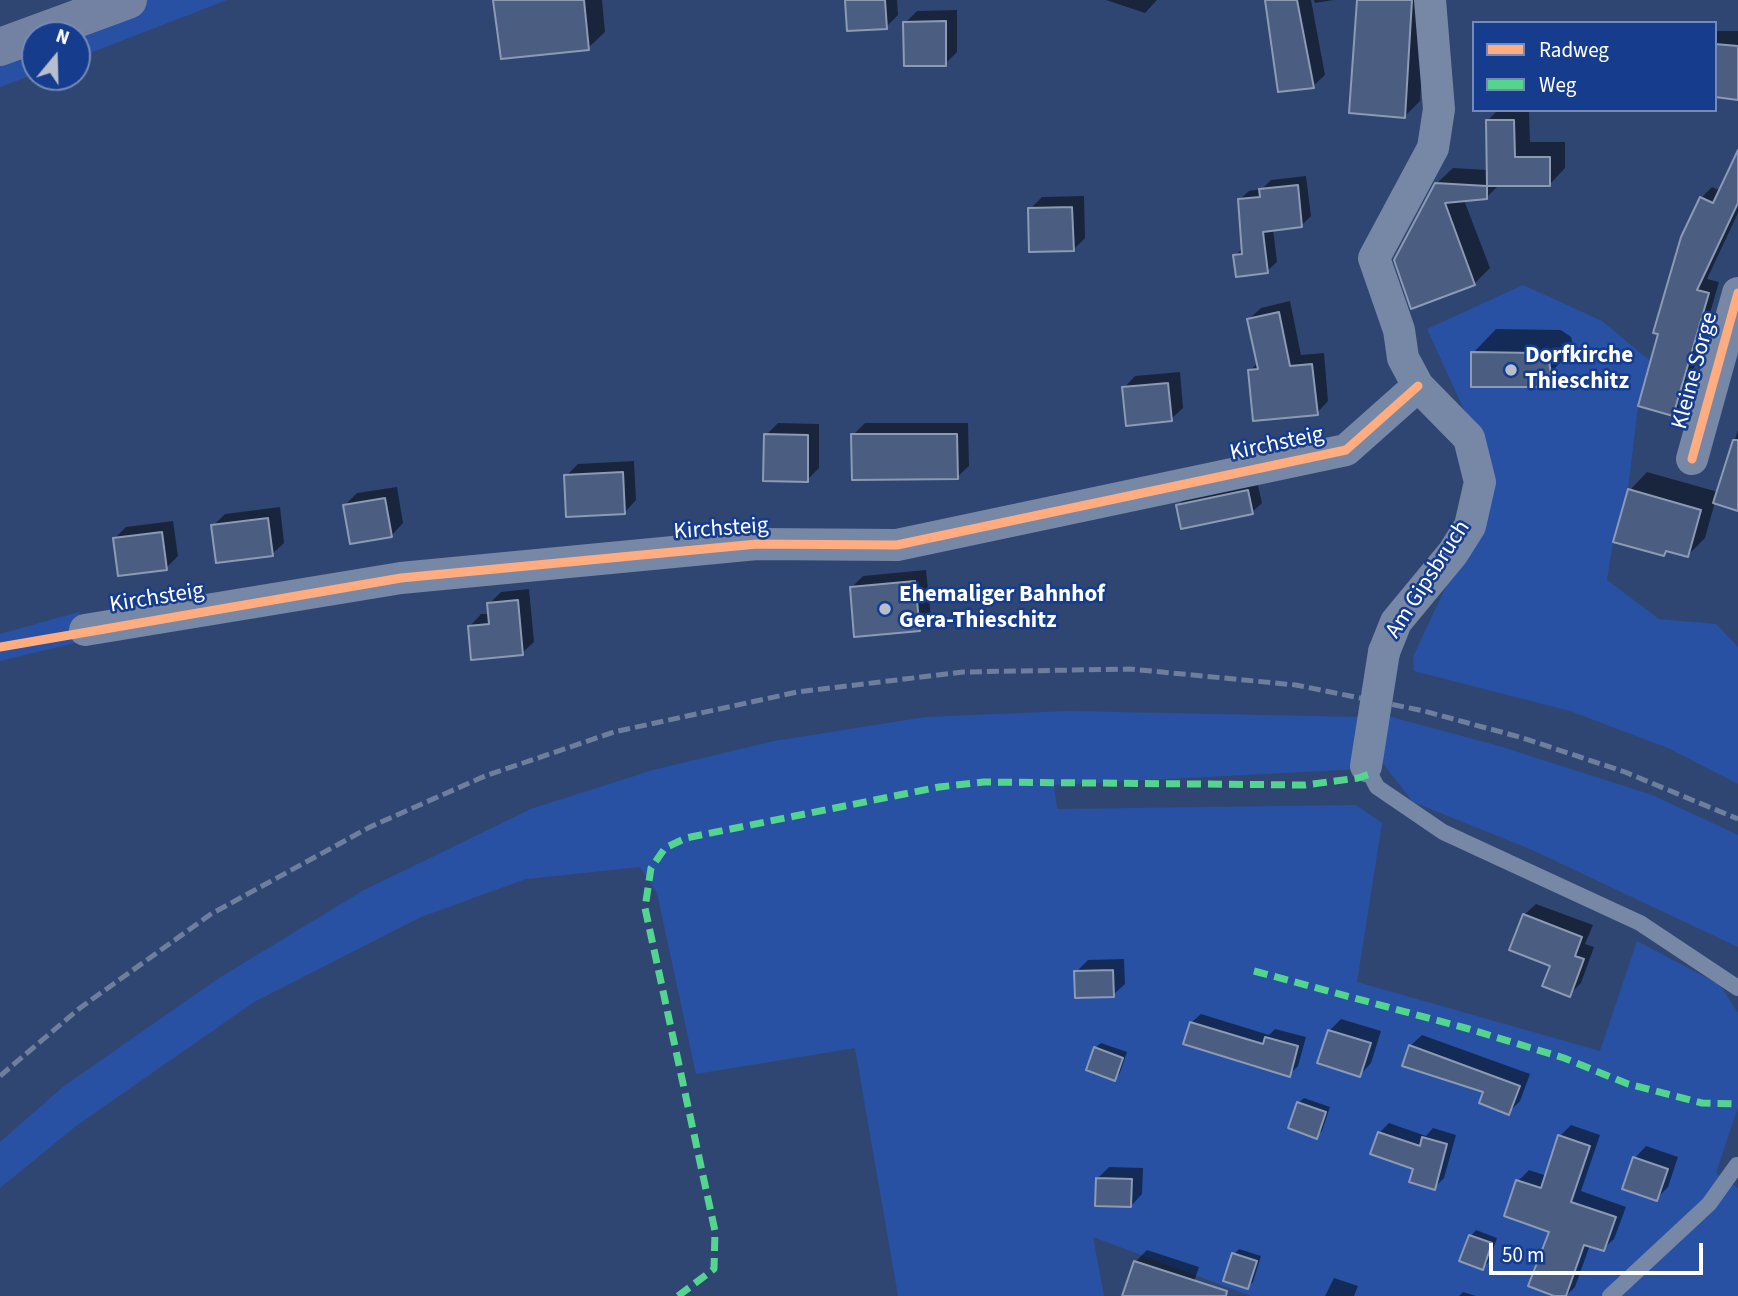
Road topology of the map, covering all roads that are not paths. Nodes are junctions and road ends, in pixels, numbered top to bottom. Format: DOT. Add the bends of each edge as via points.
graph roads {
  1 [pos="128,0"];
  2 [pos="1430,0"];
  3 [pos="0,47"];
  4 [pos="1738,293"];
  5 [pos="1418,386"];
  6 [pos="1692,459"];
  7 [pos="85,630"];
  8 [pos="1366,766"];
  9 [pos="1738,988"];
  10 [pos="1738,1164"];
  11 [pos="1610,1296"];
  1 -- 3 [label="main road"];
  2 -- 5 [label="street, Am Gipsbruch" via="1439,109 1433,148 1374,258 1399,330 1403,358"];
  4 -- 6 [label="street, Kleine Sorge"];
  5 -- 7 [label="street, Kirchsteig" via="1346,450 897,545 757,544 401,579"];
  5 -- 8 [label="street, Am Gipsbruch, bridge" via="1469,438 1480,482 1470,526 1396,622 1384,652"];
  8 -- 9 [label="lane, Am Gipsbruch" via="1377,787 1443,832 1640,923"];
  10 -- 11 [label="lane" via="1709,1204"];
}
